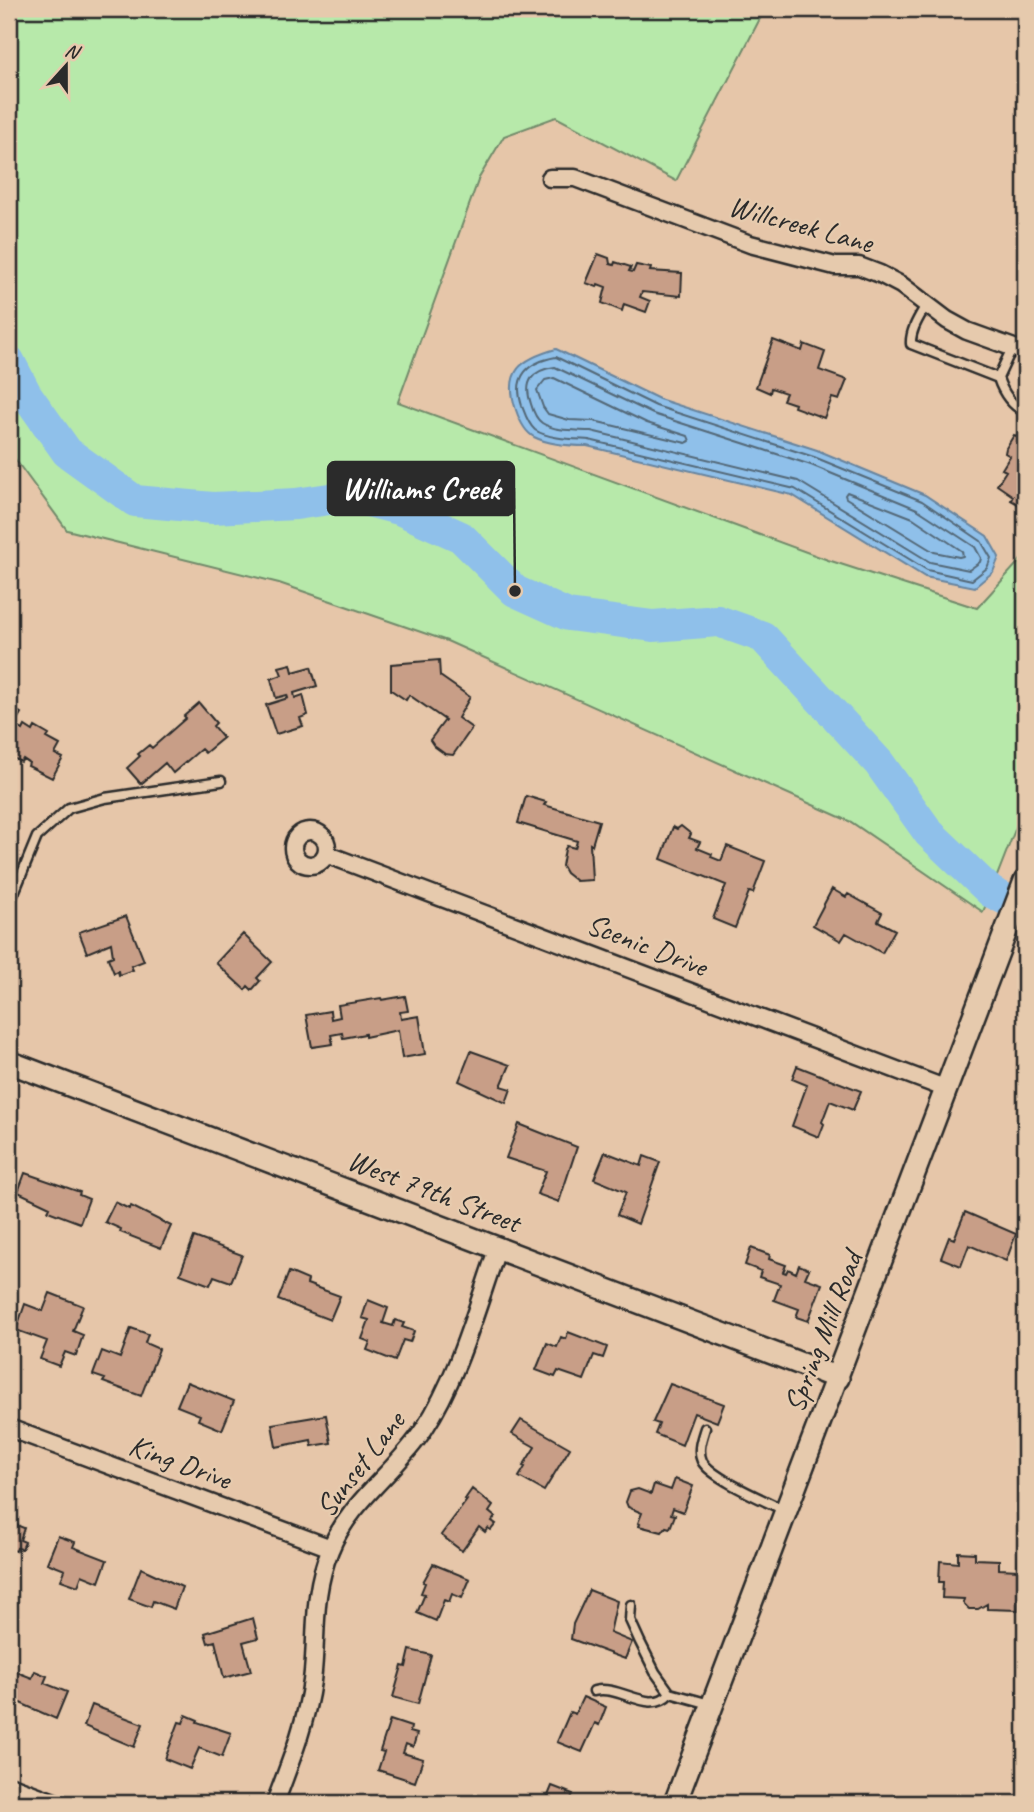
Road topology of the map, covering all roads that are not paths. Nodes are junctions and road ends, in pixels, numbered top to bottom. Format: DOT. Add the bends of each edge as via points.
graph roads {
  1 [pos="550,178"];
  2 [pos="926,305"];
  3 [pos="1018,350"];
  4 [pos="998,378"];
  5 [pos="1025,412"];
  6 [pos="221,781"];
  7 [pos="326,854"];
  8 [pos="1025,881"];
  9 [pos="9,905"];
  10 [pos="9,1062"];
  11 [pos="947,1089"];
  12 [pos="498,1247"];
  13 [pos="838,1378"];
  14 [pos="9,1428"];
  15 [pos="705,1428"];
  16 [pos="787,1511"];
  17 [pos="331,1548"];
  18 [pos="631,1605"];
  19 [pos="594,1691"];
  20 [pos="670,1693"];
  21 [pos="712,1705"];
  22 [pos="9,1785"];
  23 [pos="57,1803"];
  24 [pos="275,1803"];
  25 [pos="674,1803"];
  1 -- 2 [label="street, Willcreek Lane" via="575,178 750,244 835,266 859,266 894,281"];
  2 -- 3 [label="street, Willcreek Lane" via="967,331"];
  2 -- 4 [label="lane" via="911,344"];
  3 -- 4 [label="lane"];
  4 -- 5 [label="lane" via="1005,395"];
  6 -- 9 [label="lane" via="105,798 69,808 37,837"];
  7 -- 11 [label="street, Scenic Drive"];
  8 -- 11 [label="street, Spring Mill Road"];
  10 -- 12 [label="street, West 79th Street"];
  11 -- 13 [label="street, Spring Mill Road"];
  12 -- 13 [label="street, West 79th Street"];
  12 -- 17 [label="street, Sunset Lane" via="432,1417 403,1457 351,1511"];
  13 -- 16 [label="street, Spring Mill Road"];
  14 -- 17 [label="street, King Drive"];
  15 -- 16 [label="lane" via="702,1461 713,1472"];
  16 -- 21 [label="street, Spring Mill Road"];
  17 -- 24 [label="street, Sunset Lane" via="316,1604 306,1715"];
  18 -- 20 [label="lane" via="630,1620 654,1672"];
  19 -- 20 [label="lane" via="604,1688 653,1703"];
  20 -- 21 [label="lane"];
  21 -- 25 [label="street, Spring Mill Road"];
  22 -- 23 [label="street"];
}
